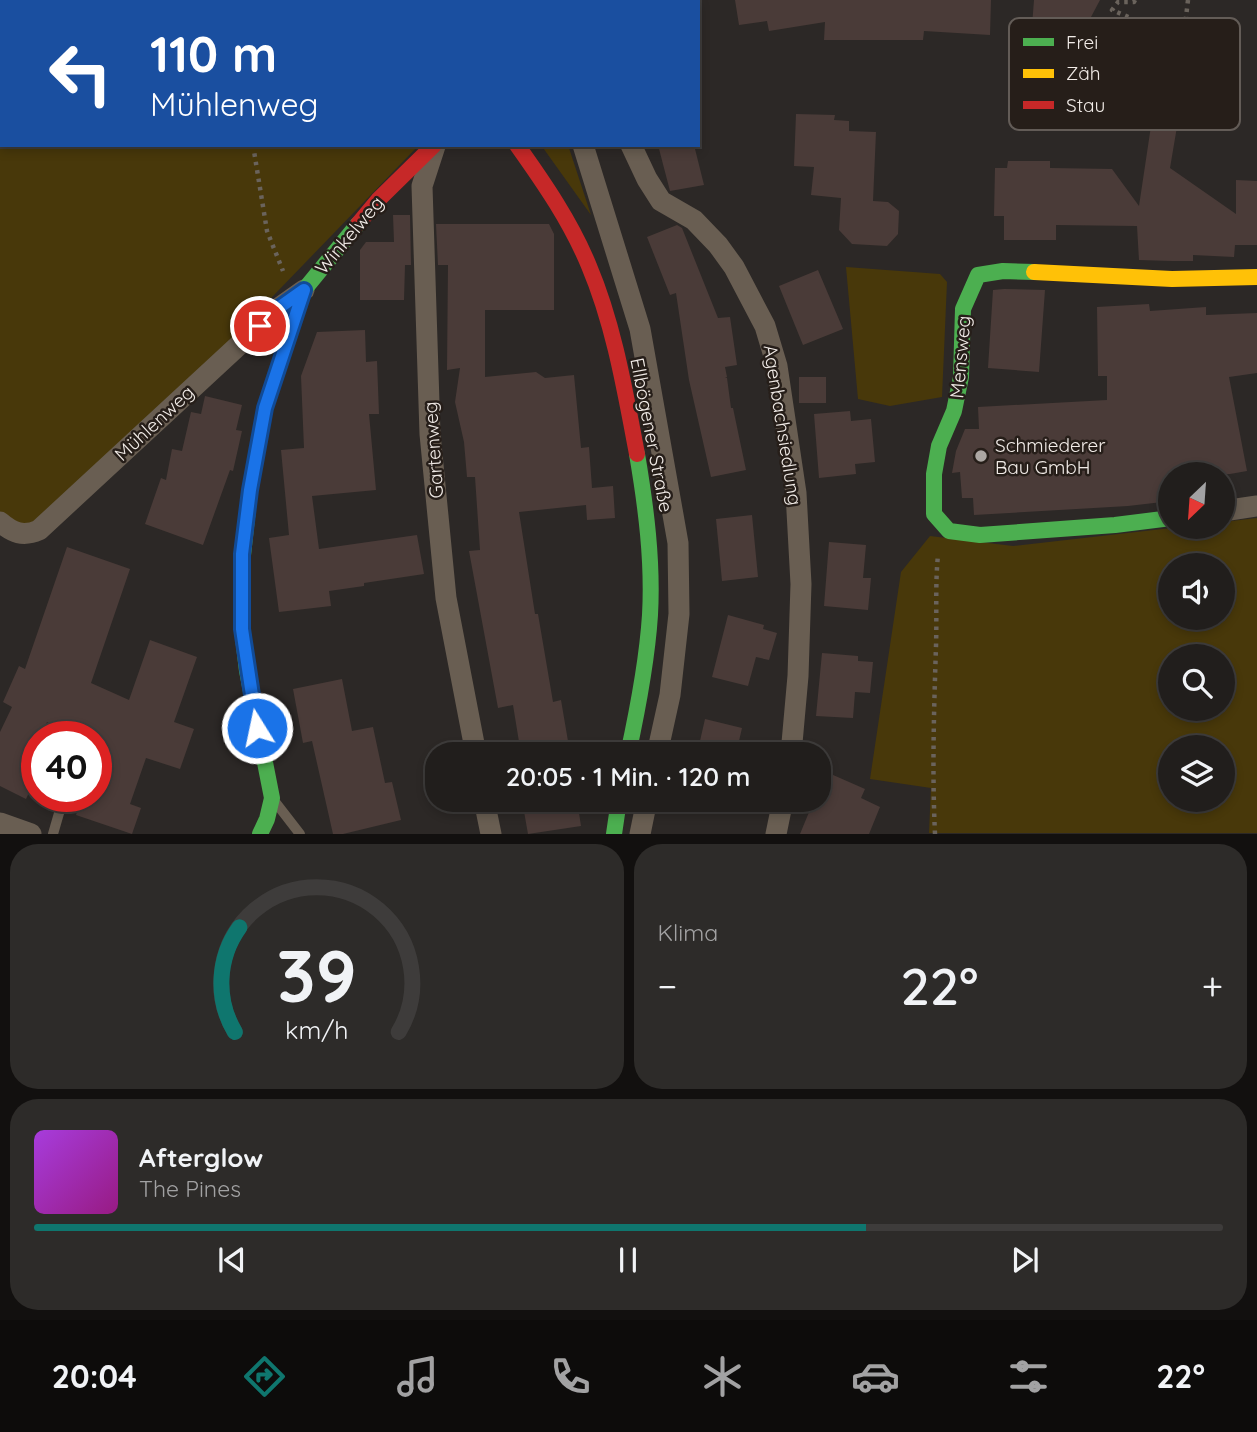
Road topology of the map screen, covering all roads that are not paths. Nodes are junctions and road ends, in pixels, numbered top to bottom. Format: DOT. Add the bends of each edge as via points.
graph roads {
  1 [pos="432,147"];
  2 [pos="433,147"];
  3 [pos="518,147"];
  4 [pos="584,147"];
  5 [pos="632,147"];
  6 [pos="1257,277"];
  7 [pos="304,290"];
  8 [pos="1257,506"];
  9 [pos="1236,509"];
  10 [pos="1158,520"];
  11 [pos="0,522"];
  12 [pos="474,742"];
  13 [pos="630,742"];
  14 [pos="660,742"];
  15 [pos="791,742"];
  16 [pos="272,798"];
  17 [pos="59,812"];
  18 [pos="486,812"];
  19 [pos="617,812"];
  20 [pos="645,812"];
  21 [pos="781,812"];
  22 [pos="0,823"];
  23 [pos="32,834"];
  24 [pos="53,834"];
  25 [pos="260,834"];
  26 [pos="300,834"];
  27 [pos="491,834"];
  28 [pos="614,834"];
  29 [pos="640,834"];
  30 [pos="776,834"];
  1 -- 7 [label="street, Winkelweg" via="377,200"];
  2 -- 12 [label="street, Gartenweg" via="422,186 430,434 446,598"];
  3 -- 13 [label="street, Ellbögener Straße" via="566,217 589,262 606,312 634,442 648,525 651,594 644,674"];
  4 -- 14 [label="street" via="640,329 678,543 679,614"];
  5 -- 15 [label="street, Agenbachsiedlung" via="661,201 694,220 734,267 765,326 777,366 796,493 802,584"];
  6 -- 10 [label="street, Mensweg" via="1172,279 1003,271 978,275 963,309 961,377 934,474 934,514 949,531 980,535"];
  7 -- 11 [label="street, Mühlenweg" via="280,307 39,530 28,535 12,532"];
  7 -- 16 [label="street, Winkelweg" via="261,426 241,573 247,671"];
  8 -- 9 [label="street"];
  16 -- 25 [label="street, Winkelweg"];
  16 -- 26 [label="lane"];
  17 -- 24 [label="lane"];
  18 -- 27 [label="street"];
  19 -- 28 [label="street"];
  20 -- 29 [label="street"];
  21 -- 30 [label="street"];
  22 -- 23 [label="street"];
}
